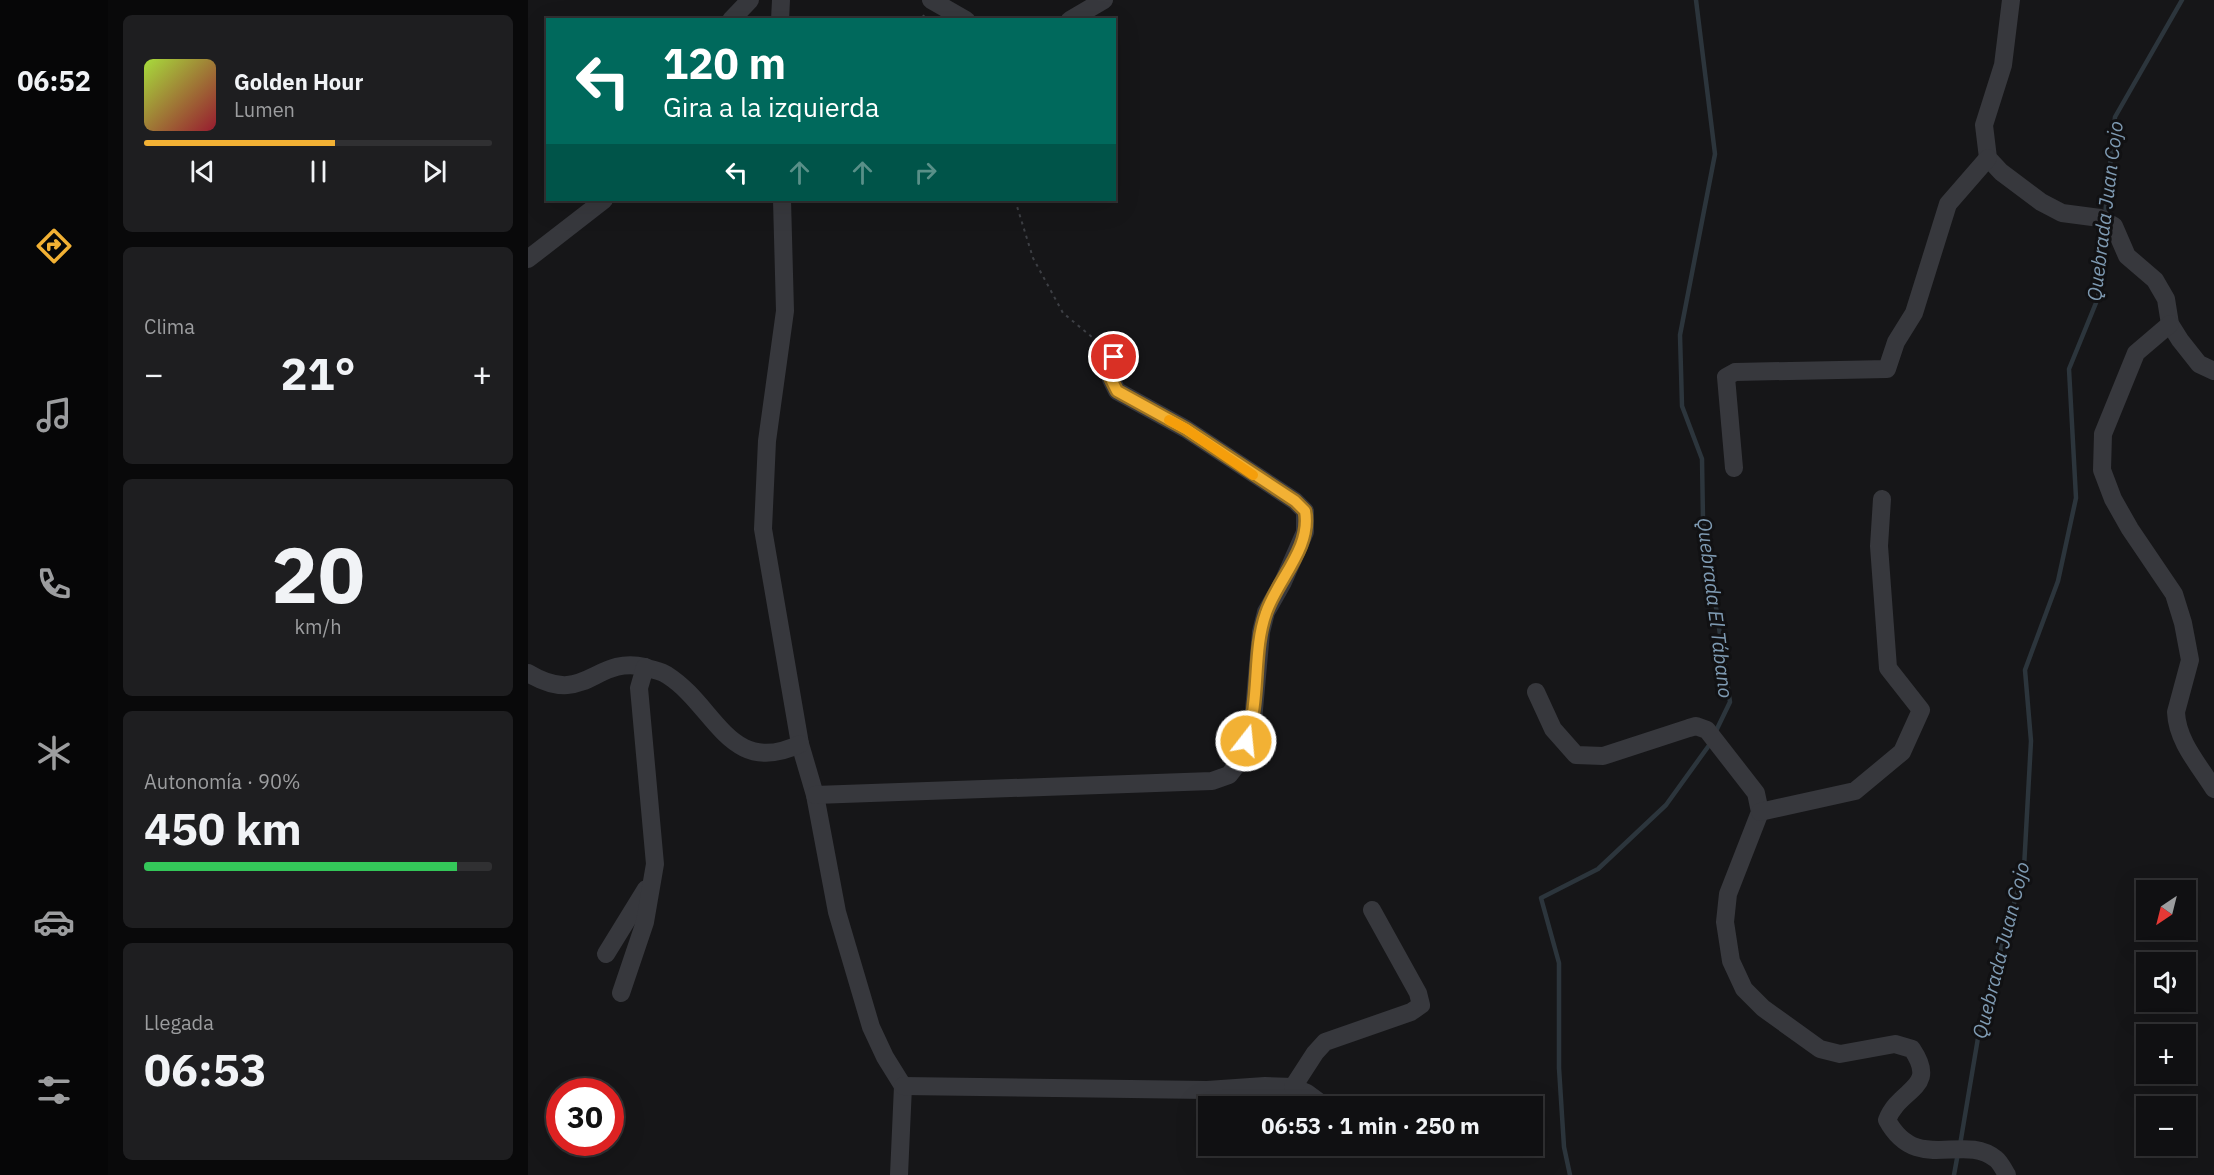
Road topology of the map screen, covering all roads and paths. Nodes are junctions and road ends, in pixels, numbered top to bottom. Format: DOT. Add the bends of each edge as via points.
graph roads {
  1 [pos="750,0"];
  2 [pos="781,0"];
  3 [pos="931,0"];
  4 [pos="1104,0"];
  5 [pos="2011,0"];
  6 [pos="733,18"];
  7 [pos="780,18"];
  8 [pos="962,18"];
  9 [pos="1073,18"];
  10 [pos="1988,158"];
  11 [pos="603,201"];
  12 [pos="782,201"];
  13 [pos="1015,201"];
  14 [pos="528,259"];
  15 [pos="2170,324"];
  16 [pos="1114,357"];
  17 [pos="2214,371"];
  18 [pos="1734,468"];
  19 [pos="1882,499"];
  20 [pos="645,667"];
  21 [pos="528,673"];
  22 [pos="1536,692"];
  23 [pos="800,744"];
  24 [pos="2214,789"];
  25 [pos="815,795"];
  26 [pos="1760,812"];
  27 [pos="654,864"];
  28 [pos="1372,910"];
  29 [pos="606,954"];
  30 [pos="621,993"];
  31 [pos="903,1086"];
  32 [pos="1293,1087"];
  33 [pos="1311,1096"];
  34 [pos="899,1175"];
  35 [pos="2007,1175"];
  1 -- 6 [label="street"];
  2 -- 7 [label="street"];
  3 -- 8 [label="street"];
  4 -- 9 [label="street"];
  5 -- 10 [label="street" via="2003,65 1984,125"];
  10 -- 15 [label="street" via="2041,202 2062,213 2100,218 2114,226 2127,256 2155,280 2166,298"];
  10 -- 18 [label="street" via="1948,204 1914,313 1896,342 1887,369 1735,372 1726,377"];
  11 -- 14 [label="street"];
  12 -- 23 [label="street" via="785,311 767,441 763,529"];
  13 -- 16 [label="path" via="1033,258 1063,313"];
  15 -- 17 [label="street" via="2199,364"];
  15 -- 24 [label="street" via="2136,353 2103,434 2102,470 2130,529 2174,594 2190,660 2176,721 2183,742"];
  16 -- 25 [label="street" via="1111,379 1117,391 1186,429 1305,511 1305,532 1266,612 1253,721 1239,762 1229,775 1212,782"];
  19 -- 26 [label="street" via="1879,546 1888,668 1921,710 1902,752 1855,791"];
  20 -- 21 [label="street" via="632,664 613,668 566,687 546,684"];
  20 -- 23 [label="street" via="667,674 742,748 760,754 784,752"];
  20 -- 27 [label="street" via="639,688"];
  22 -- 26 [label="street" via="1552,729 1576,755 1603,756 1696,726 1707,730 1756,793"];
  23 -- 25 [label="street"];
  25 -- 31 [label="street" via="844,939 871,1027"];
  26 -- 35 [label="street" via="1728,894 1725,922 1731,961 1744,989 1762,1008 1821,1049 1840,1054 1895,1044 1912,1048 1921,1062 1922,1074 1917,1086 1893,1106 1887,1120 1896,1136 1929,1153 1977,1151 1996,1159"];
  27 -- 29 [label="street" via="642,898"];
  27 -- 30 [label="street" via="645,922"];
  28 -- 32 [label="street" via="1421,1005 1325,1042"];
  31 -- 32 [label="street" via="1207,1090"];
  31 -- 34 [label="street"];
  32 -- 33 [label="street"];
}
